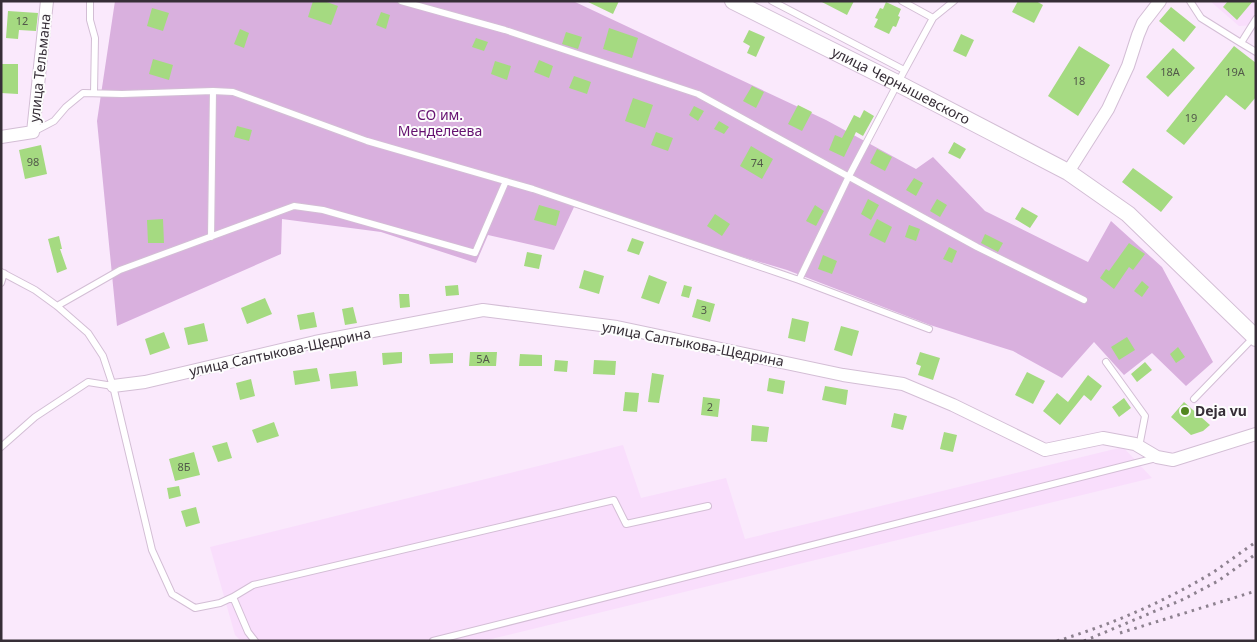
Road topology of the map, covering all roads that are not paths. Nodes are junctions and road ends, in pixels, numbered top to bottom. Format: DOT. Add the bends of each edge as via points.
graph roads {
  1 [pos="47,1"];
  2 [pos="90,1"];
  3 [pos="401,1"];
  4 [pos="733,1"];
  5 [pos="772,1"];
  6 [pos="902,1"];
  7 [pos="954,1"];
  8 [pos="1160,1"];
  9 [pos="1190,1"];
  10 [pos="933,18"];
  11 [pos="1256,19"];
  12 [pos="809,20"];
  13 [pos="802,36"];
  14 [pos="1241,43"];
  15 [pos="1256,52"];
  16 [pos="901,76"];
  17 [pos="212,91"];
  18 [pos="94,93"];
  19 [pos="34,132"];
  20 [pos="1,137"];
  21 [pos="1068,172"];
  22 [pos="849,176"];
  23 [pos="506,181"];
  24 [pos="211,237"];
  25 [pos="2,273"];
  26 [pos="799,280"];
  27 [pos="1,283"];
  28 [pos="1084,300"];
  29 [pos="57,306"];
  30 [pos="929,329"];
  31 [pos="1255,337"];
  32 [pos="1106,362"];
  33 [pos="113,386"];
  34 [pos="1194,399"];
  35 [pos="1256,434"];
  36 [pos="1,447"];
  37 [pos="1139,447"];
  38 [pos="1157,457"];
  39 [pos="708,506"];
  40 [pos="234,597"];
  41 [pos="255,641"];
  42 [pos="433,641"];
  1 -- 19 [label="street, улица Тельмана"];
  2 -- 18 [label="lane" via="90,20 95,38"];
  3 -- 22 [label="lane" via="504,30 698,94"];
  4 -- 13 [label="street, улица Чернышевского"];
  5 -- 12 [label="lane"];
  6 -- 10 [label="lane"];
  7 -- 10 [label="lane"];
  8 -- 21 [label="street" via="1143,23 1108,109"];
  9 -- 14 [label="lane" via="1201,18"];
  10 -- 16 [label="lane"];
  11 -- 14 [label="lane"];
  12 -- 13 [label="lane"];
  12 -- 16 [label="lane"];
  13 -- 16 [label="street, улица Чернышевского"];
  14 -- 15 [label="lane"];
  16 -- 21 [label="street, улица Чернышевского"];
  16 -- 22 [label="lane"];
  17 -- 18 [label="lane"];
  17 -- 23 [label="lane" via="233,92 367,141"];
  17 -- 24 [label="lane"];
  18 -- 19 [label="lane" via="83,93 54,121"];
  19 -- 20 [label="street, улица Тельмана"];
  21 -- 31 [label="street, улица Чернышевского" via="1128,214"];
  22 -- 26 [label="lane"];
  22 -- 28 [label="lane" via="977,247"];
  23 -- 24 [label="lane" via="475,253 323,210 294,206"];
  23 -- 26 [label="lane"];
  24 -- 29 [label="lane" via="120,270"];
  25 -- 27 [label="lane"];
  25 -- 29 [label="lane"];
  26 -- 30 [label="lane"];
  29 -- 33 [label="lane" via="88,333 103,356"];
  31 -- 34 [label="lane"];
  32 -- 37 [label="lane" via="1145,416"];
  33 -- 36 [label="lane" via="88,382 34,417"];
  33 -- 37 [label="street, улица Салтыкова-Щедрина" via="145,382 315,342 483,310 618,327 844,375 903,384 1045,450 1103,438"];
  33 -- 40 [label="lane" via="152,550 172,594 195,608"];
  35 -- 38 [label="street, улица Салтыкова-Щедрина" via="1173,460"];
  37 -- 38 [label="street, улица Салтыкова-Щедрина"];
  38 -- 42 [label="lane"];
  39 -- 40 [label="lane" via="626,524 614,500 253,585"];
  40 -- 41 [label="lane"];
}
